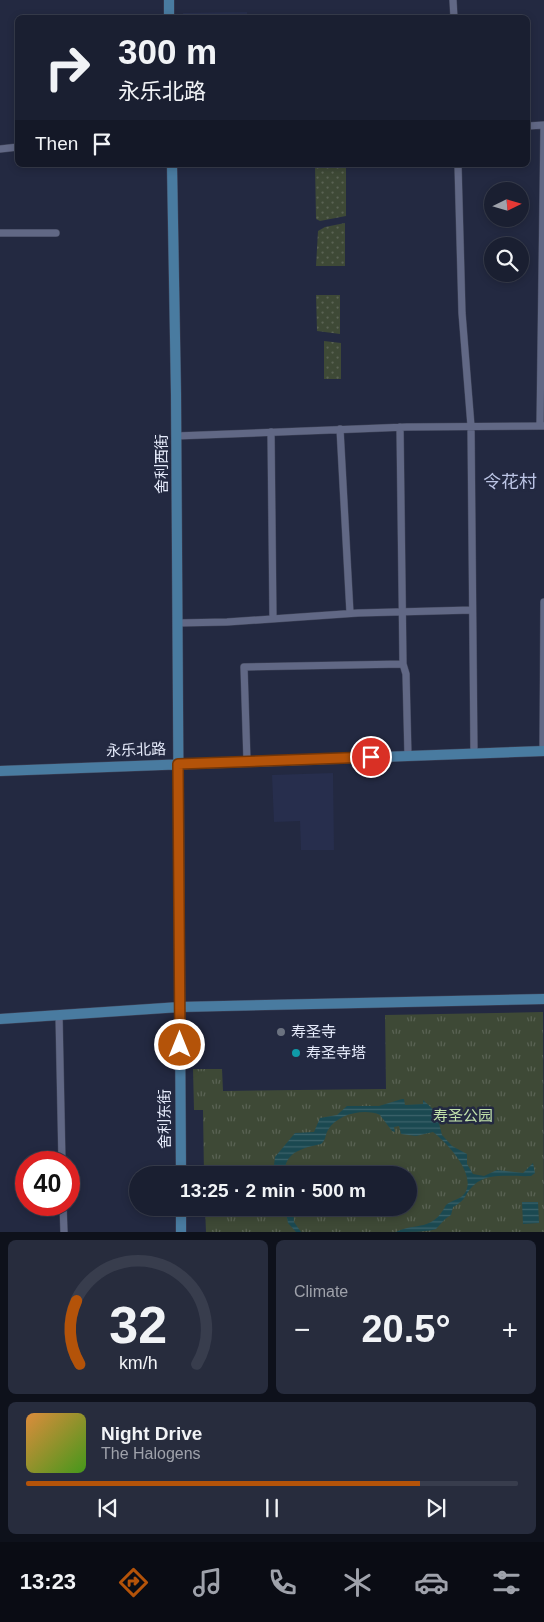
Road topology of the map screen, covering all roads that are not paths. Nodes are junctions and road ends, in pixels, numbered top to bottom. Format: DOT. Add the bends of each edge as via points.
graph roads {
  1 [pos="169,0"];
  2 [pos="453,0"];
  3 [pos="169,15"];
  4 [pos="454,15"];
  5 [pos="544,125"];
  6 [pos="530,126"];
  7 [pos="0,148"];
  8 [pos="15,148"];
  9 [pos="172,167"];
  10 [pos="458,167"];
  11 [pos="0,232"];
  12 [pos="56,233"];
  13 [pos="471,426"];
  14 [pos="542,426"];
  15 [pos="400,427"];
  16 [pos="340,429"];
  17 [pos="271,432"];
  18 [pos="176,436"];
  19 [pos="544,602"];
  20 [pos="544,608"];
  21 [pos="472,610"];
  22 [pos="402,612"];
  23 [pos="350,613"];
  24 [pos="273,619"];
  25 [pos="177,623"];
  26 [pos="403,664"];
  27 [pos="543,751"];
  28 [pos="474,753"];
  29 [pos="408,756"];
  30 [pos="246,761"];
  31 [pos="178,764"];
  32 [pos="0,771"];
  33 [pos="544,999"];
  34 [pos="180,1007"];
  35 [pos="59,1015"];
  36 [pos="0,1019"];
  37 [pos="62,1151"];
  38 [pos="181,1166"];
  39 [pos="64,1216"];
  40 [pos="181,1216"];
  41 [pos="64,1232"];
  42 [pos="181,1232"];
  1 -- 3 [label="street"];
  2 -- 4 [label="street"];
  5 -- 6 [label="street"];
  5 -- 14 [label="street"];
  7 -- 8 [label="street"];
  9 -- 18 [label="street, 舍利西街"];
  10 -- 13 [label="street" via="462,313"];
  11 -- 12 [label="street"];
  13 -- 14 [label="street"];
  13 -- 15 [label="street"];
  13 -- 21 [label="street"];
  15 -- 16 [label="street"];
  15 -- 22 [label="street"];
  16 -- 17 [label="street"];
  16 -- 23 [label="street"];
  17 -- 18 [label="street"];
  17 -- 24 [label="street"];
  18 -- 25 [label="street, 舍利西街"];
  19 -- 20 [label="street"];
  20 -- 27 [label="street"];
  21 -- 22 [label="street"];
  21 -- 28 [label="street"];
  22 -- 23 [label="street"];
  22 -- 26 [label="street"];
  23 -- 24 [label="street"];
  24 -- 25 [label="street"];
  25 -- 31 [label="street, 舍利西街"];
  26 -- 29 [label="street"];
  26 -- 30 [label="street" via="244,666"];
  27 -- 28 [label="street, 永乐北路"];
  28 -- 29 [label="street, 永乐北路"];
  29 -- 30 [label="street, 永乐北路"];
  30 -- 31 [label="street, 永乐北路"];
  31 -- 32 [label="street, 永乐北路"];
  31 -- 34 [label="street, 舍利东街"];
  33 -- 34 [label="street"];
  34 -- 35 [label="street"];
  34 -- 38 [label="street, 舍利东街"];
  35 -- 36 [label="street"];
  35 -- 37 [label="street"];
  39 -- 41 [label="street"];
  40 -- 42 [label="street"];
}
